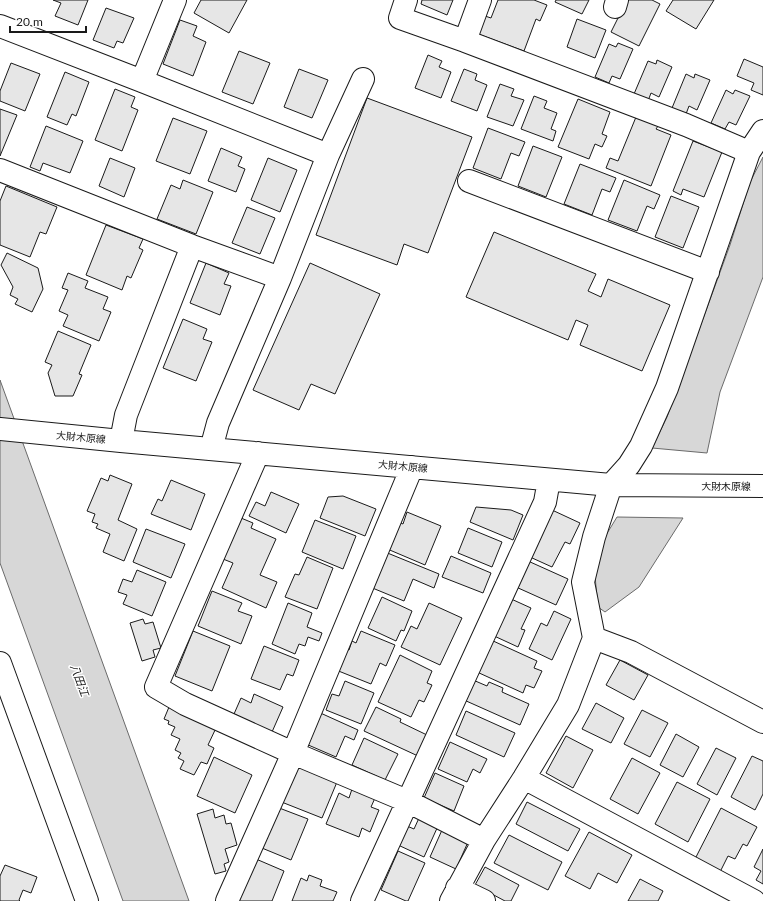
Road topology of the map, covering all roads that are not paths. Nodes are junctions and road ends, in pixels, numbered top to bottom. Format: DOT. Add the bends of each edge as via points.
graph roads {
  1 [pos="174,0"];
  2 [pos="406,0"];
  3 [pos="480,0"];
  4 [pos="0,26"];
  5 [pos="465,41"];
  6 [pos="142,80"];
  7 [pos="363,80"];
  8 [pos="763,131"];
  9 [pos="749,152"];
  10 [pos="328,155"];
  11 [pos="0,170"];
  12 [pos="469,181"];
  13 [pos="192,246"];
  14 [pos="708,272"];
  15 [pos="280,278"];
  16 [pos="0,428"];
  17 [pos="120,441"];
  18 [pos="211,449"];
  19 [pos="258,453"];
  20 [pos="412,467"];
  21 [pos="549,480"];
  22 [pos="611,485"];
  23 [pos="763,486"];
  24 [pos="594,638"];
  25 [pos="0,663"];
  26 [pos="763,722"];
  27 [pos="293,752"];
  28 [pos="524,778"];
  29 [pos="407,801"];
  30 [pos="484,840"];
  31 [pos="454,894"];
  32 [pos="87,901"];
  33 [pos="227,901"];
  34 [pos="362,901"];
  35 [pos="484,901"];
  36 [pos="754,901"];
  1 -- 6 [label="street"];
  2 -- 5 [label="street" via="400,18"];
  3 -- 5 [label="street"];
  4 -- 6 [label="street"];
  5 -- 9 [label="street" via="686,125"];
  6 -- 10 [label="street"];
  7 -- 10 [label="street"];
  8 -- 9 [label="street"];
  9 -- 14 [label="street"];
  10 -- 15 [label="street"];
  11 -- 13 [label="street"];
  12 -- 14 [label="street"];
  13 -- 15 [label="street"];
  13 -- 17 [label="street" via="126,415"];
  14 -- 22 [label="street" via="667,388 641,446"];
  15 -- 18 [label="street" via="218,423"];
  16 -- 17 [label="street, 大財木原線"];
  17 -- 18 [label="street, 大財木原線"];
  18 -- 19 [label="street, 大財木原線"];
  19 -- 20 [label="street, 大財木原線"];
  19 -- 27 [label="street" via="156,687 185,704"];
  20 -- 21 [label="street, 大財木原線"];
  20 -- 27 [label="street"];
  21 -- 22 [label="street, 大財木原線"];
  21 -- 29 [label="street" via="545,502"];
  22 -- 23 [label="street, 大財木原線"];
  22 -- 24 [label="street" via="583,582"];
  24 -- 26 [label="street" via="631,652"];
  24 -- 28 [label="street" via="568,705"];
  25 -- 32 [label="street"];
  27 -- 29 [label="street"];
  27 -- 33 [label="street"];
  28 -- 30 [label="street"];
  28 -- 36 [label="street"];
  29 -- 30 [label="street"];
  29 -- 34 [label="street"];
  30 -- 31 [label="street"];
  31 -- 35 [label="street"];
}
